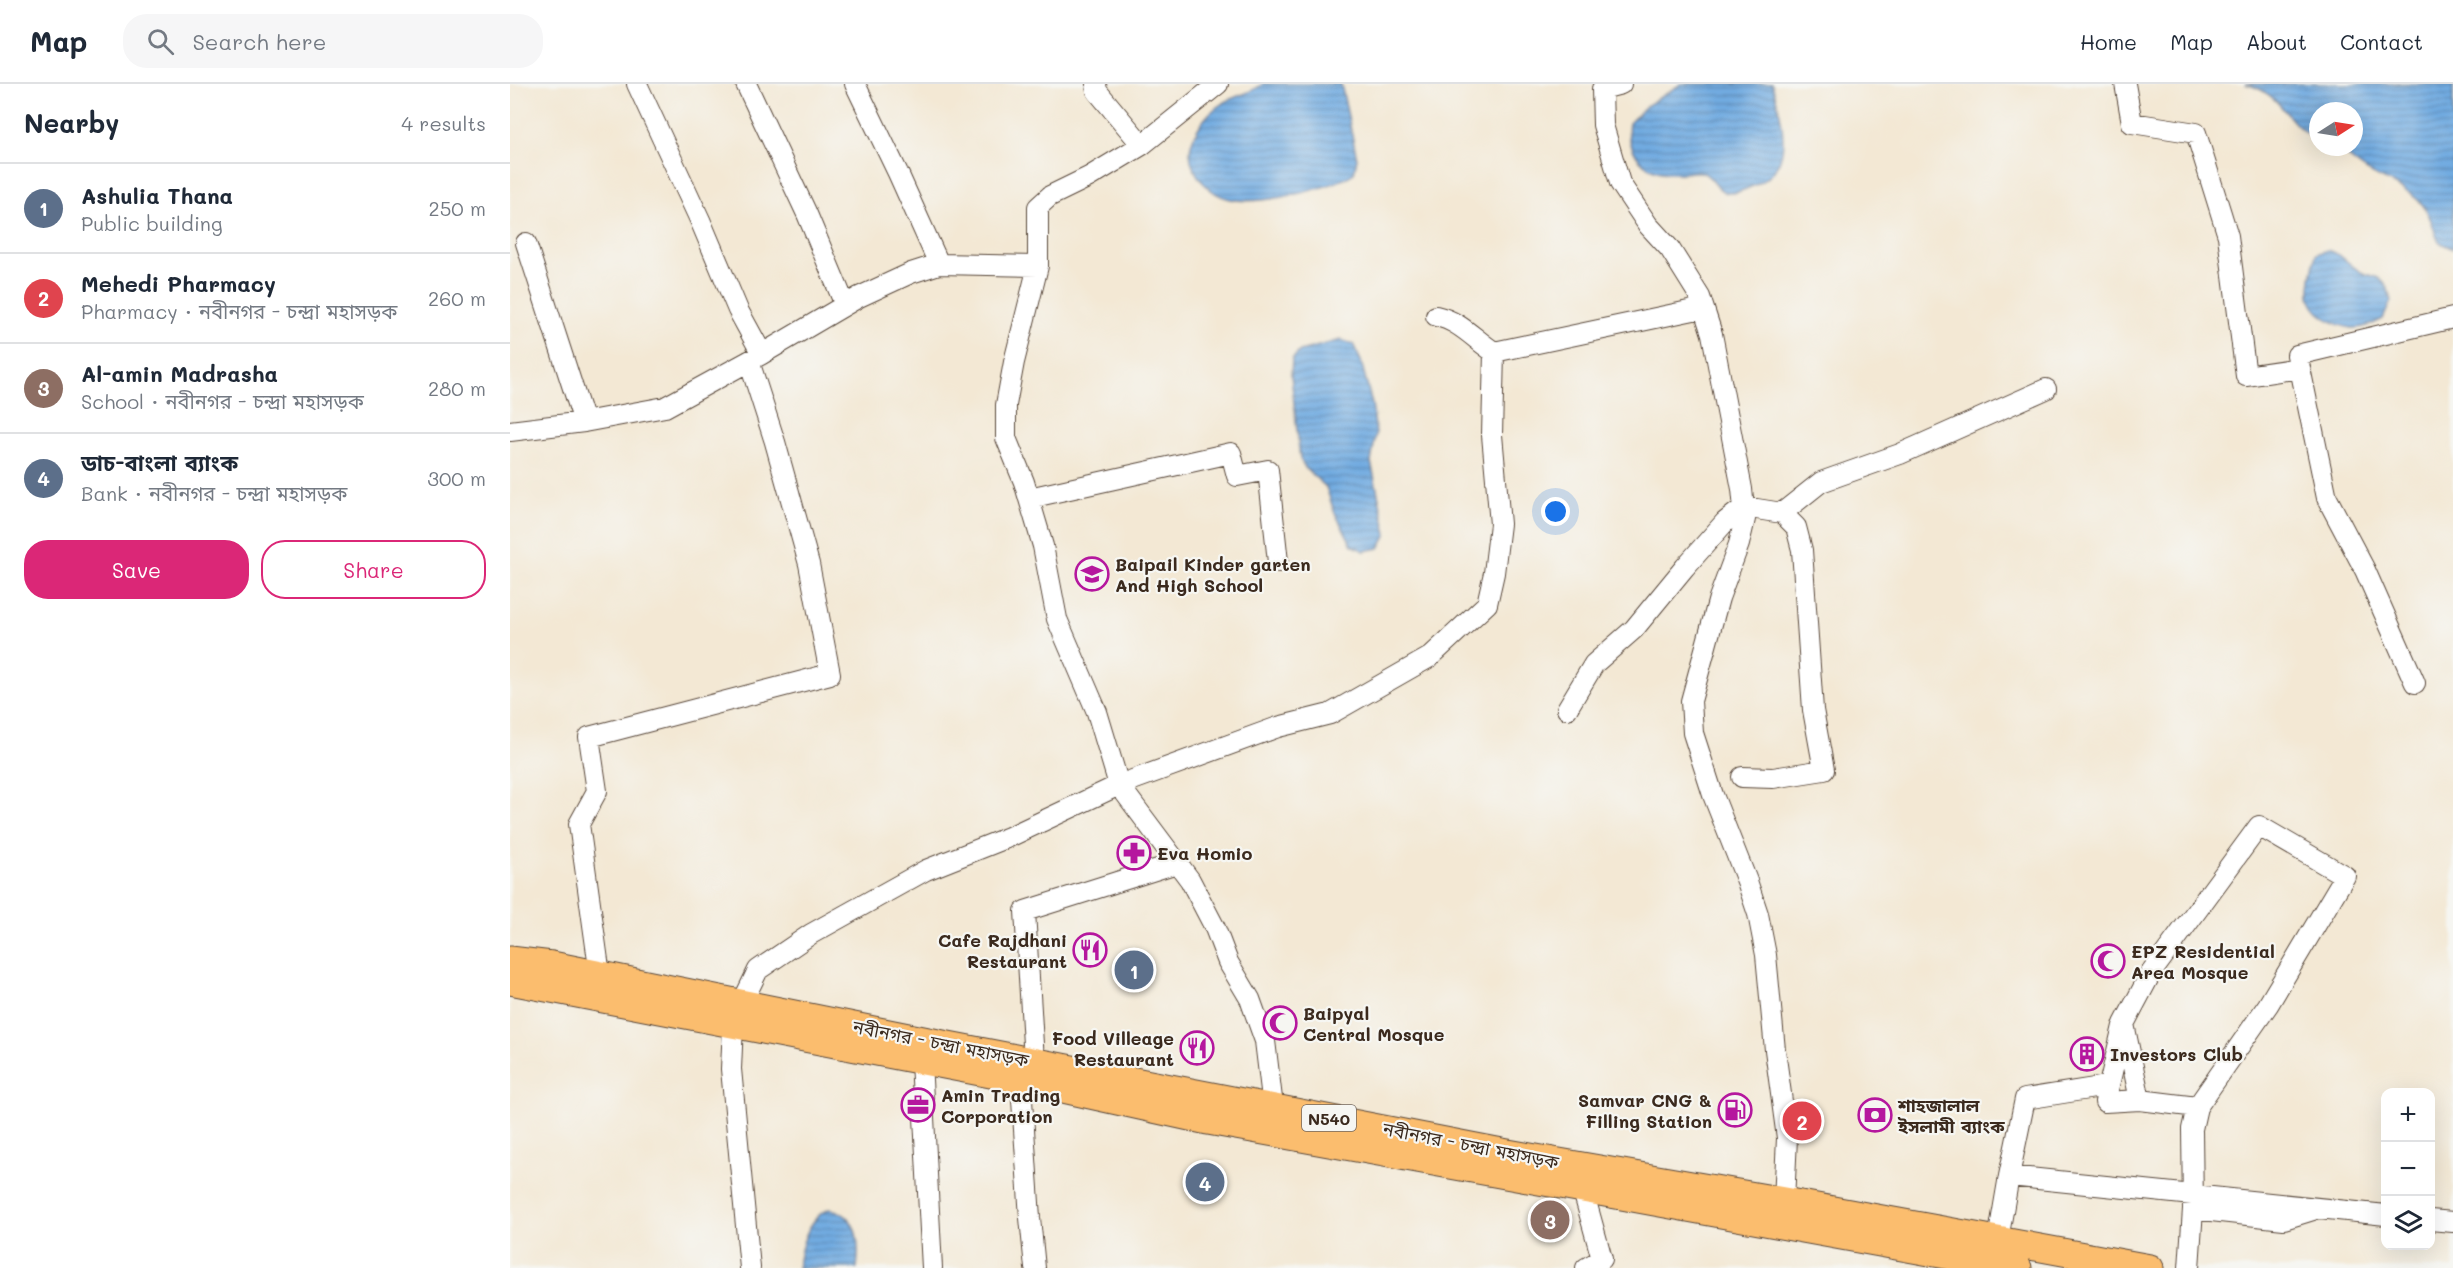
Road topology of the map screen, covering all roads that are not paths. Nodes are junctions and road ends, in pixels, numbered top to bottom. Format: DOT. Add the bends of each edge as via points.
graph roads {
  1 [pos="636,84"];
  2 [pos="746,84"];
  3 [pos="855,84"];
  4 [pos="1096,84"];
  5 [pos="1218,84"];
  6 [pos="2125,84"];
  7 [pos="1608,86"];
  8 [pos="1142,145"];
  9 [pos="526,243"];
  10 [pos="939,264"];
  11 [pos="1038,266"];
  12 [pos="845,305"];
  13 [pos="1703,308"];
  14 [pos="1436,316"];
  15 [pos="2453,318"];
  16 [pos="1494,352"];
  17 [pos="755,358"];
  18 [pos="2300,368"];
  19 [pos="2046,389"];
  20 [pos="585,422"];
  21 [pos="510,431"];
  22 [pos="1029,498"];
  23 [pos="1744,507"];
  24 [pos="1782,513"];
  25 [pos="1278,562"];
  26 [pos="2415,683"];
  27 [pos="1567,708"];
  28 [pos="1742,777"];
  29 [pos="1119,785"];
  30 [pos="1177,863"];
  31 [pos="510,960"];
  32 [pos="600,975"];
  33 [pos="510,981"];
  34 [pos="738,1014"];
  35 [pos="2124,1024"];
  36 [pos="921,1061"];
  37 [pos="1031,1071"];
  38 [pos="2107,1086"];
  39 [pos="2140,1100"];
  40 [pos="1273,1107"];
  41 [pos="2197,1107"];
  42 [pos="2009,1176"];
  43 [pos="1582,1187"];
  44 [pos="1784,1201"];
  45 [pos="2193,1202"];
  46 [pos="2381,1215"];
  47 [pos="2435,1220"];
  48 [pos="2453,1222"];
  49 [pos="1998,1240"];
  50 [pos="1931,1259"];
  51 [pos="1598,1265"];
  52 [pos="750,1268"];
  53 [pos="932,1268"];
  54 [pos="1035,1268"];
  55 [pos="2018,1268"];
  56 [pos="2150,1268"];
  57 [pos="2189,1268"];
  1 -- 17 [label="street" via="700,220"];
  2 -- 12 [label="street"];
  3 -- 10 [label="street"];
  4 -- 8 [label="street" via="1097,91"];
  5 -- 8 [label="street"];
  6 -- 18 [label="street" via="2132,123 2196,133 2228,236 2246,376"];
  7 -- 13 [label="street" via="1603,125 1620,183 1648,225 1670,249"];
  8 -- 11 [label="street" via="1050,196 1038,207"];
  9 -- 20 [label="street"];
  10 -- 11 [label="street"];
  10 -- 12 [label="street"];
  11 -- 22 [label="street" via="1025,309 1006,405 1006,438"];
  12 -- 17 [label="street"];
  13 -- 16 [label="street"];
  13 -- 23 [label="street" via="1712,334"];
  14 -- 16 [label="street" via="1460,324"];
  15 -- 18 [label="street" via="2297,355"];
  16 -- 29 [label="street" via="1492,435 1500,524 1487,604 1430,657 1330,714 1278,727"];
  17 -- 20 [label="street" via="665,407"];
  17 -- 32 [label="street" via="809,564 830,674 589,737 597,791 579,824"];
  18 -- 26 [label="street" via="2327,498 2365,570"];
  19 -- 24 [label="street" via="1900,454 1821,482"];
  20 -- 21 [label="street"];
  22 -- 25 [label="street" via="1231,453 1237,476 1268,470"];
  22 -- 29 [label="street" via="1057,619 1096,712"];
  23 -- 24 [label="street"];
  23 -- 27 [label="street" via="1684,567 1634,629 1594,664"];
  23 -- 44 [label="street" via="1739,544 1719,598 1691,701 1693,733 1750,892 1767,955 1786,1138"];
  24 -- 28 [label="street" via="1796,527 1802,550 1813,710 1824,770 1773,778"];
  29 -- 30 [label="street"];
  29 -- 34 [label="street" via="1009,837 926,870 811,934 758,970"];
  30 -- 37 [label="street" via="1025,911 1031,976"];
  30 -- 40 [label="street" via="1190,880 1250,999 1265,1041"];
  31 -- 32 [label="highway, নবীনগর - চন্দ্রা মহাসড়ক / N540"];
  32 -- 34 [label="highway, নবীনগর - চন্দ্রা মহাসড়ক / N540"];
  33 -- 34 [label="highway, নবীনগর - চন্দ্রা মহাসড়ক / N540"];
  34 -- 36 [label="highway, নবীনগর - চন্দ্রা মহাসড়ক / N540"];
  34 -- 37 [label="highway, নবীনগর - চন্দ্রা মহাসড়ক / N540"];
  34 -- 52 [label="street" via="731,1069"];
  35 -- 38 [label="street"];
  35 -- 39 [label="street"];
  35 -- 41 [label="street" via="2151,973 2259,826 2345,876 2268,1005"];
  36 -- 37 [label="highway, নবীনগর - চন্দ্রা মহাসড়ক / N540"];
  36 -- 53 [label="street"];
  37 -- 40 [label="highway, নবীনগর - চন্দ্রা মহাসড়ক / N540"];
  37 -- 43 [label="highway, নবীনগর - চন্দ্রা মহাসড়ক / N540" via="1208,1121"];
  37 -- 54 [label="street" via="1022,1100"];
  38 -- 39 [label="street" via="2105,1102"];
  38 -- 42 [label="street" via="2025,1099"];
  39 -- 41 [label="street"];
  40 -- 44 [label="highway, নবীনগর - চন্দ্রা মহাসড়ক / N540"];
  41 -- 45 [label="street" via="2192,1129"];
  42 -- 45 [label="street"];
  42 -- 49 [label="street"];
  43 -- 50 [label="highway, নবীনগর - চন্দ্রা মহাসড়ক / N540"];
  43 -- 51 [label="street"];
  44 -- 49 [label="highway, নবীনগর - চন্দ্রা মহাসড়ক / N540"];
  45 -- 46 [label="street" via="2284,1219 2321,1208"];
  45 -- 57 [label="street"];
  47 -- 48 [label="street"];
  49 -- 56 [label="highway, নবীনগর - চন্দ্রা মহাসড়ক / N540"];
  50 -- 55 [label="highway, নবীনগর - চন্দ্রা মহাসড়ক / N540"];
}
